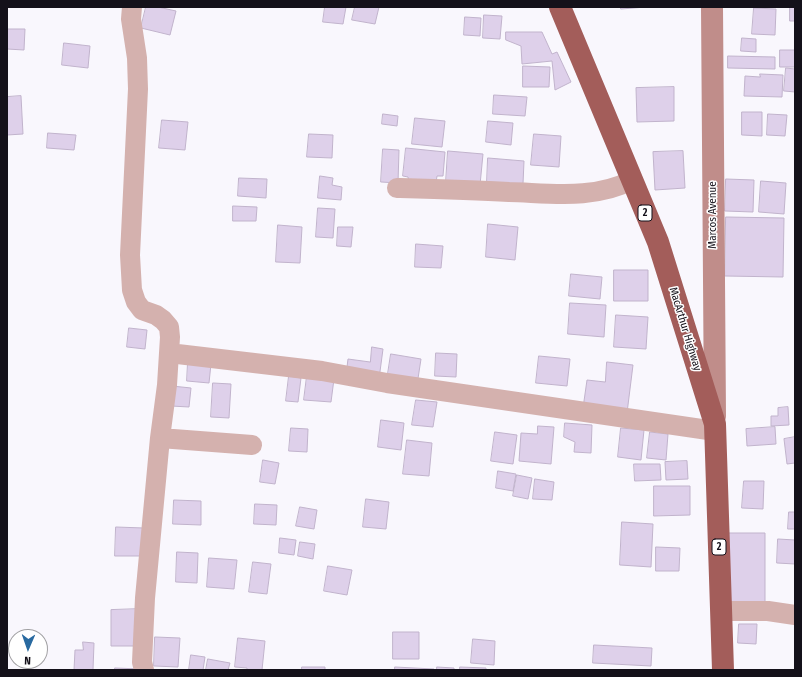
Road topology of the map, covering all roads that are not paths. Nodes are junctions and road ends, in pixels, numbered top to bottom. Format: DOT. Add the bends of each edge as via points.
graph roads {
  1 [pos="132,7"];
  2 [pos="560,7"];
  3 [pos="712,7"];
  4 [pos="632,180"];
  5 [pos="397,188"];
  6 [pos="170,353"];
  7 [pos="715,427"];
  8 [pos="160,438"];
  9 [pos="252,445"];
  10 [pos="721,612"];
  11 [pos="795,615"];
  12 [pos="144,670"];
  13 [pos="723,670"];
  1 -- 6 [label="street" via="131,19 138,58 138,89 130,255 132,290 142,310 156,315 168,327"];
  2 -- 4 [label="highway, MacArthur Highway / 2"];
  3 -- 7 [label="street, Marcos Avenue"];
  4 -- 5 [label="street" via="610,190 593,193"];
  4 -- 7 [label="highway, MacArthur Highway / 2" via="658,242"];
  6 -- 7 [label="street" via="322,370 386,383"];
  6 -- 8 [label="street"];
  7 -- 10 [label="highway, MacArthur Highway / 2"];
  8 -- 9 [label="street"];
  8 -- 12 [label="street" via="145,598 142,662"];
  10 -- 11 [label="street" via="768,611"];
  10 -- 13 [label="highway, MacArthur Highway / 2"];
}
